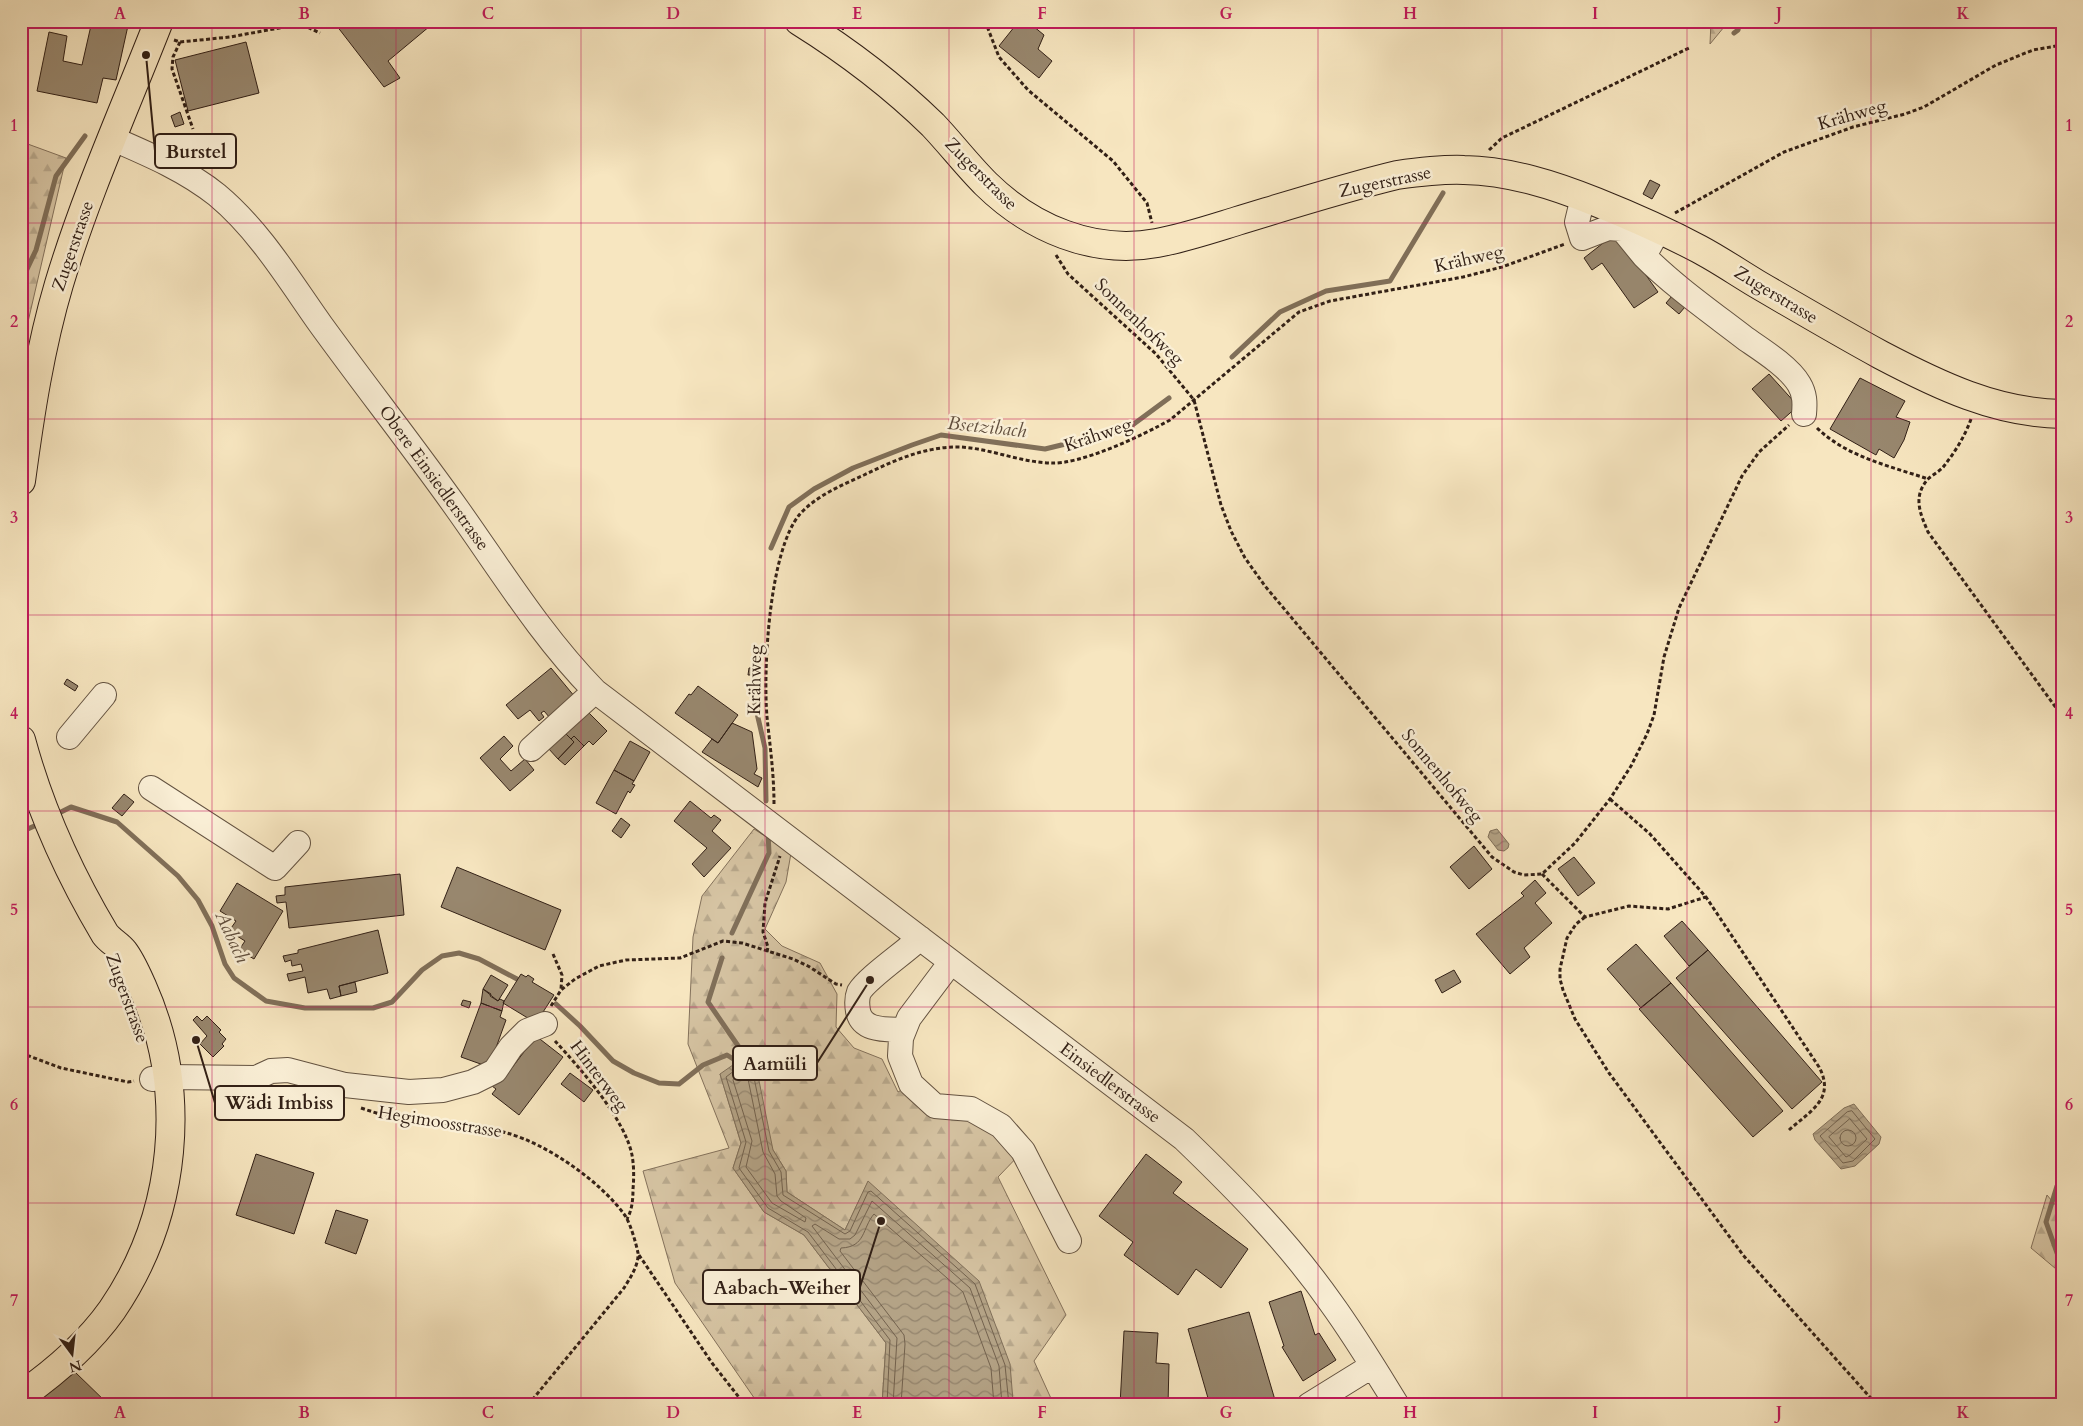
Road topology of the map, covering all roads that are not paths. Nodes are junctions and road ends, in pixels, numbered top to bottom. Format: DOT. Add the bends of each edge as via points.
graph roads {
  1 [pos="799,21"];
  2 [pos="156,28"];
  3 [pos="111,138"];
  4 [pos="1582,196"];
  5 [pos="1659,229"];
  6 [pos="1644,256"];
  7 [pos="1804,414"];
  8 [pos="2062,414"];
  9 [pos="21,481"];
  10 [pos="595,691"];
  11 [pos="104,695"];
  12 [pos="69,737"];
  13 [pos="21,740"];
  14 [pos="531,749"];
  15 [pos="151,788"];
  16 [pos="769,822"];
  17 [pos="298,843"];
  18 [pos="920,938"];
  19 [pos="951,962"];
  20 [pos="904,1030"];
  21 [pos="548,1031"];
  22 [pos="160,1078"];
  23 [pos="1069,1241"];
  24 [pos="1372,1366"];
  25 [pos="21,1375"];
  26 [pos="21,1396"];
  27 [pos="1309,1405"];
  28 [pos="1397,1405"];
  1 -- 4 [label="main road, Zugerstrasse" via="864,65 897,92 1008,204 1028,218 1077,239 1104,244 1157,243 1397,175 1427,170 1476,171 1528,179"];
  2 -- 3 [label="main road, Zugerstrasse"];
  3 -- 9 [label="main road, Zugerstrasse" via="62,273 48,325 33,393"];
  3 -- 10 [label="street, Obere Einsiedlerstrasse" via="192,177 218,196 257,235 547,636"];
  4 -- 5 [label="main road, Zugerstrasse"];
  4 -- 6 [label="street" via="1577,222 1582,238 1608,228 1622,229"];
  5 -- 6 [label="street"];
  5 -- 8 [label="main road, Zugerstrasse" via="1896,363 1978,399 2021,410"];
  6 -- 7 [label="street" via="1668,281 1795,378 1805,400"];
  10 -- 14 [label="street"];
  10 -- 16 [label="street, Obere Einsiedlerstrasse"];
  11 -- 12 [label="street"];
  13 -- 22 [label="main road, Zugerstrasse" via="45,817 107,936 124,952 141,985 164,1048"];
  15 -- 17 [label="street" via="275,868"];
  16 -- 18 [label="street, Einsiedlerstrasse"];
  18 -- 19 [label="street, Einsiedlerstrasse"];
  18 -- 20 [label="street" via="867,983 861,990 857,1006 866,1025"];
  19 -- 20 [label="street" via="909,1018"];
  19 -- 24 [label="street, Einsiedlerstrasse" via="1184,1139 1230,1183 1287,1246 1331,1302"];
  20 -- 23 [label="street" via="900,1056 911,1084 935,1106 971,1109 1001,1126 1023,1150"];
  21 -- 22 [label="street" via="527,1031 494,1071 473,1082 443,1090 409,1092 345,1085 288,1070 271,1071 256,1078"];
  22 -- 25 [label="main road, Zugerstrasse" via="154,1106 154,1143 147,1192 133,1236 93,1307 64,1341"];
  22 -- 26 [label="main road, Zugerstrasse" via="171,1136 163,1196 149,1240 111,1312 84,1344"];
  24 -- 27 [label="street"];
  24 -- 28 [label="street, Einsiedlerstrasse"];
}
